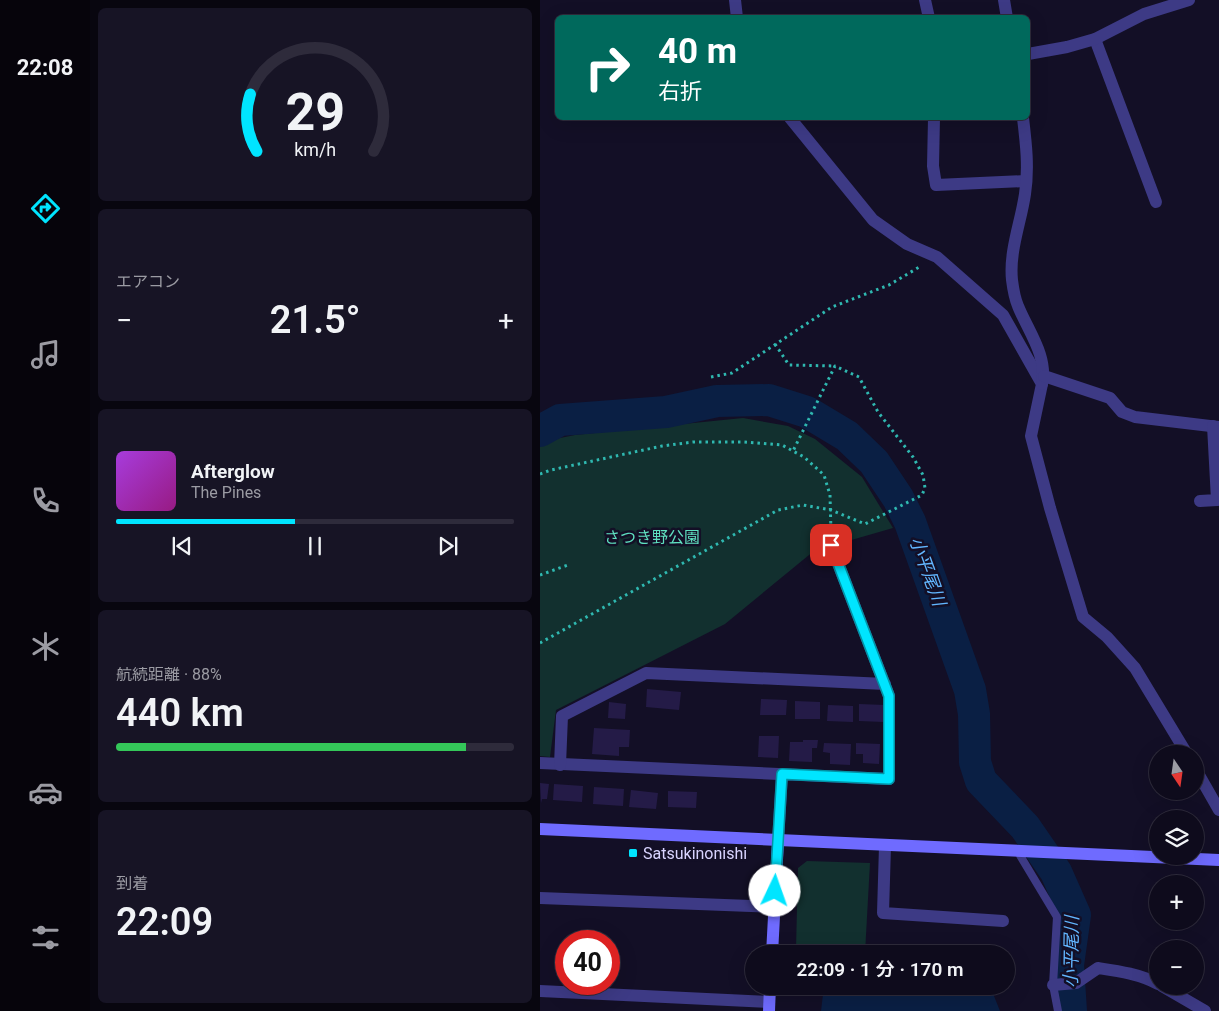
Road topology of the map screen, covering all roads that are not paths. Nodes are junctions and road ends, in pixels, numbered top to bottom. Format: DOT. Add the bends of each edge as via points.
graph roads {
  1 [pos="735,0"];
  2 [pos="924,0"];
  3 [pos="1004,0"];
  4 [pos="1189,0"];
  5 [pos="737,15"];
  6 [pos="929,15"];
  7 [pos="1006,15"];
  8 [pos="1095,39"];
  9 [pos="1030,54"];
  10 [pos="792,120"];
  11 [pos="934,120"];
  12 [pos="1023,120"];
  13 [pos="1026,181"];
  14 [pos="1156,202"];
  15 [pos="1043,380"];
  16 [pos="1216,427"];
  17 [pos="1200,500"];
  18 [pos="831,545"];
  19 [pos="885,684"];
  20 [pos="1182,745"];
  21 [pos="540,763"];
  22 [pos="560,765"];
  23 [pos="782,774"];
  24 [pos="1204,784"];
  25 [pos="1219,810"];
  26 [pos="540,829"];
  27 [pos="778,841"];
  28 [pos="885,846"];
  29 [pos="1025,852"];
  30 [pos="1219,860"];
  31 [pos="540,898"];
  32 [pos="774,907"];
  33 [pos="1003,921"];
  34 [pos="772,945"];
  35 [pos="1149,979"];
  36 [pos="1053,985"];
  37 [pos="540,991"];
  38 [pos="1177,995"];
  39 [pos="769,1006"];
  40 [pos="1058,1011"];
  41 [pos="1205,1011"];
  1 -- 5 [label="street"];
  2 -- 6 [label="street"];
  3 -- 7 [label="street"];
  4 -- 8 [label="street" via="1144,14"];
  8 -- 9 [label="street"];
  8 -- 14 [label="street"];
  10 -- 15 [label="street" via="873,220 907,244 937,257 1003,315"];
  11 -- 13 [label="street" via="936,185"];
  12 -- 13 [label="street"];
  13 -- 15 [label="street" via="1012,258 1012,280 1017,305 1042,359"];
  15 -- 16 [label="street" via="1110,398 1122,412 1135,417"];
  15 -- 20 [label="street" via="1031,436 1083,617 1107,637 1135,668"];
  16 -- 17 [label="street" via="1217,500"];
  18 -- 19 [label="street"];
  19 -- 22 [label="street" via="646,672 562,716"];
  19 -- 23 [label="street" via="889,696 889,779"];
  21 -- 22 [label="street"];
  22 -- 23 [label="street"];
  23 -- 27 [label="street"];
  24 -- 25 [label="street"];
  26 -- 27 [label="street"];
  27 -- 28 [label="street"];
  27 -- 32 [label="street"];
  28 -- 29 [label="street"];
  28 -- 33 [label="street" via="882,913"];
  29 -- 30 [label="street"];
  29 -- 36 [label="lane" via="1057,917"];
  31 -- 32 [label="street"];
  32 -- 34 [label="street"];
  35 -- 36 [label="street" via="1098,968 1076,983"];
  36 -- 40 [label="lane"];
  37 -- 39 [label="street"];
  38 -- 41 [label="street"];
}
